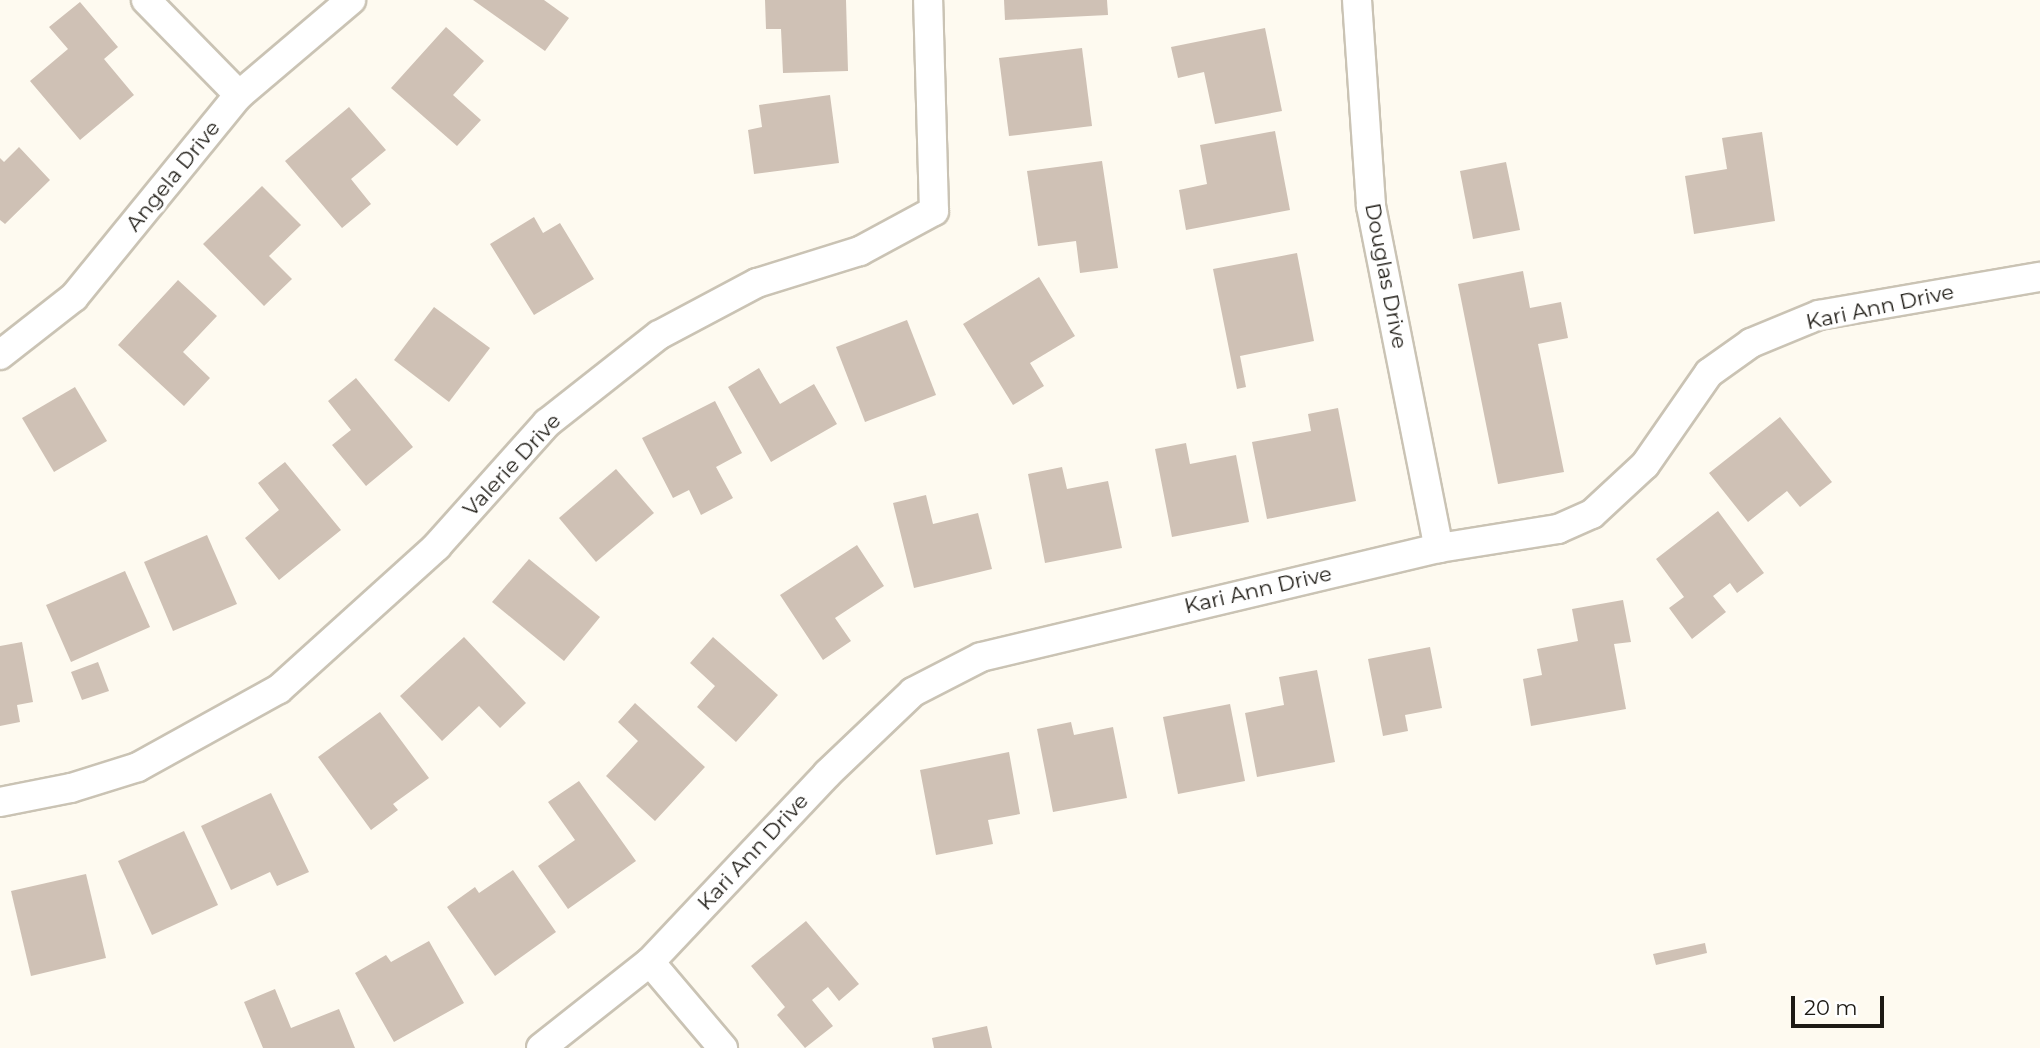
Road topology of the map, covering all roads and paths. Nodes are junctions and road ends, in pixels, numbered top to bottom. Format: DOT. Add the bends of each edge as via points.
graph roads {
  1 [pos="146,0"];
  2 [pos="351,0"];
  3 [pos="928,0"];
  4 [pos="1357,0"];
  5 [pos="239,95"];
  6 [pos="2040,277"];
  7 [pos="0,355"];
  8 [pos="1439,548"];
  9 [pos="0,802"];
  10 [pos="650,962"];
  11 [pos="541,1048"];
  12 [pos="723,1048"];
  1 -- 5 [label="street"];
  2 -- 5 [label="street, Angela Drive"];
  3 -- 9 [label="street, Valerie Drive" via="934,211 859,251 757,283 659,335 547,423 438,546 279,689 138,767 71,788"];
  4 -- 8 [label="street, Douglas Drive" via="1371,206"];
  5 -- 7 [label="street, Angela Drive" via="74,297"];
  6 -- 8 [label="street, Kari Ann Drive" via="1819,315 1751,343 1709,373 1645,465 1592,514 1559,529"];
  8 -- 10 [label="street, Kari Ann Drive" via="981,657 913,692 827,774"];
  10 -- 11 [label="street, Kari Ann Drive"];
  10 -- 12 [label="street"];
}
